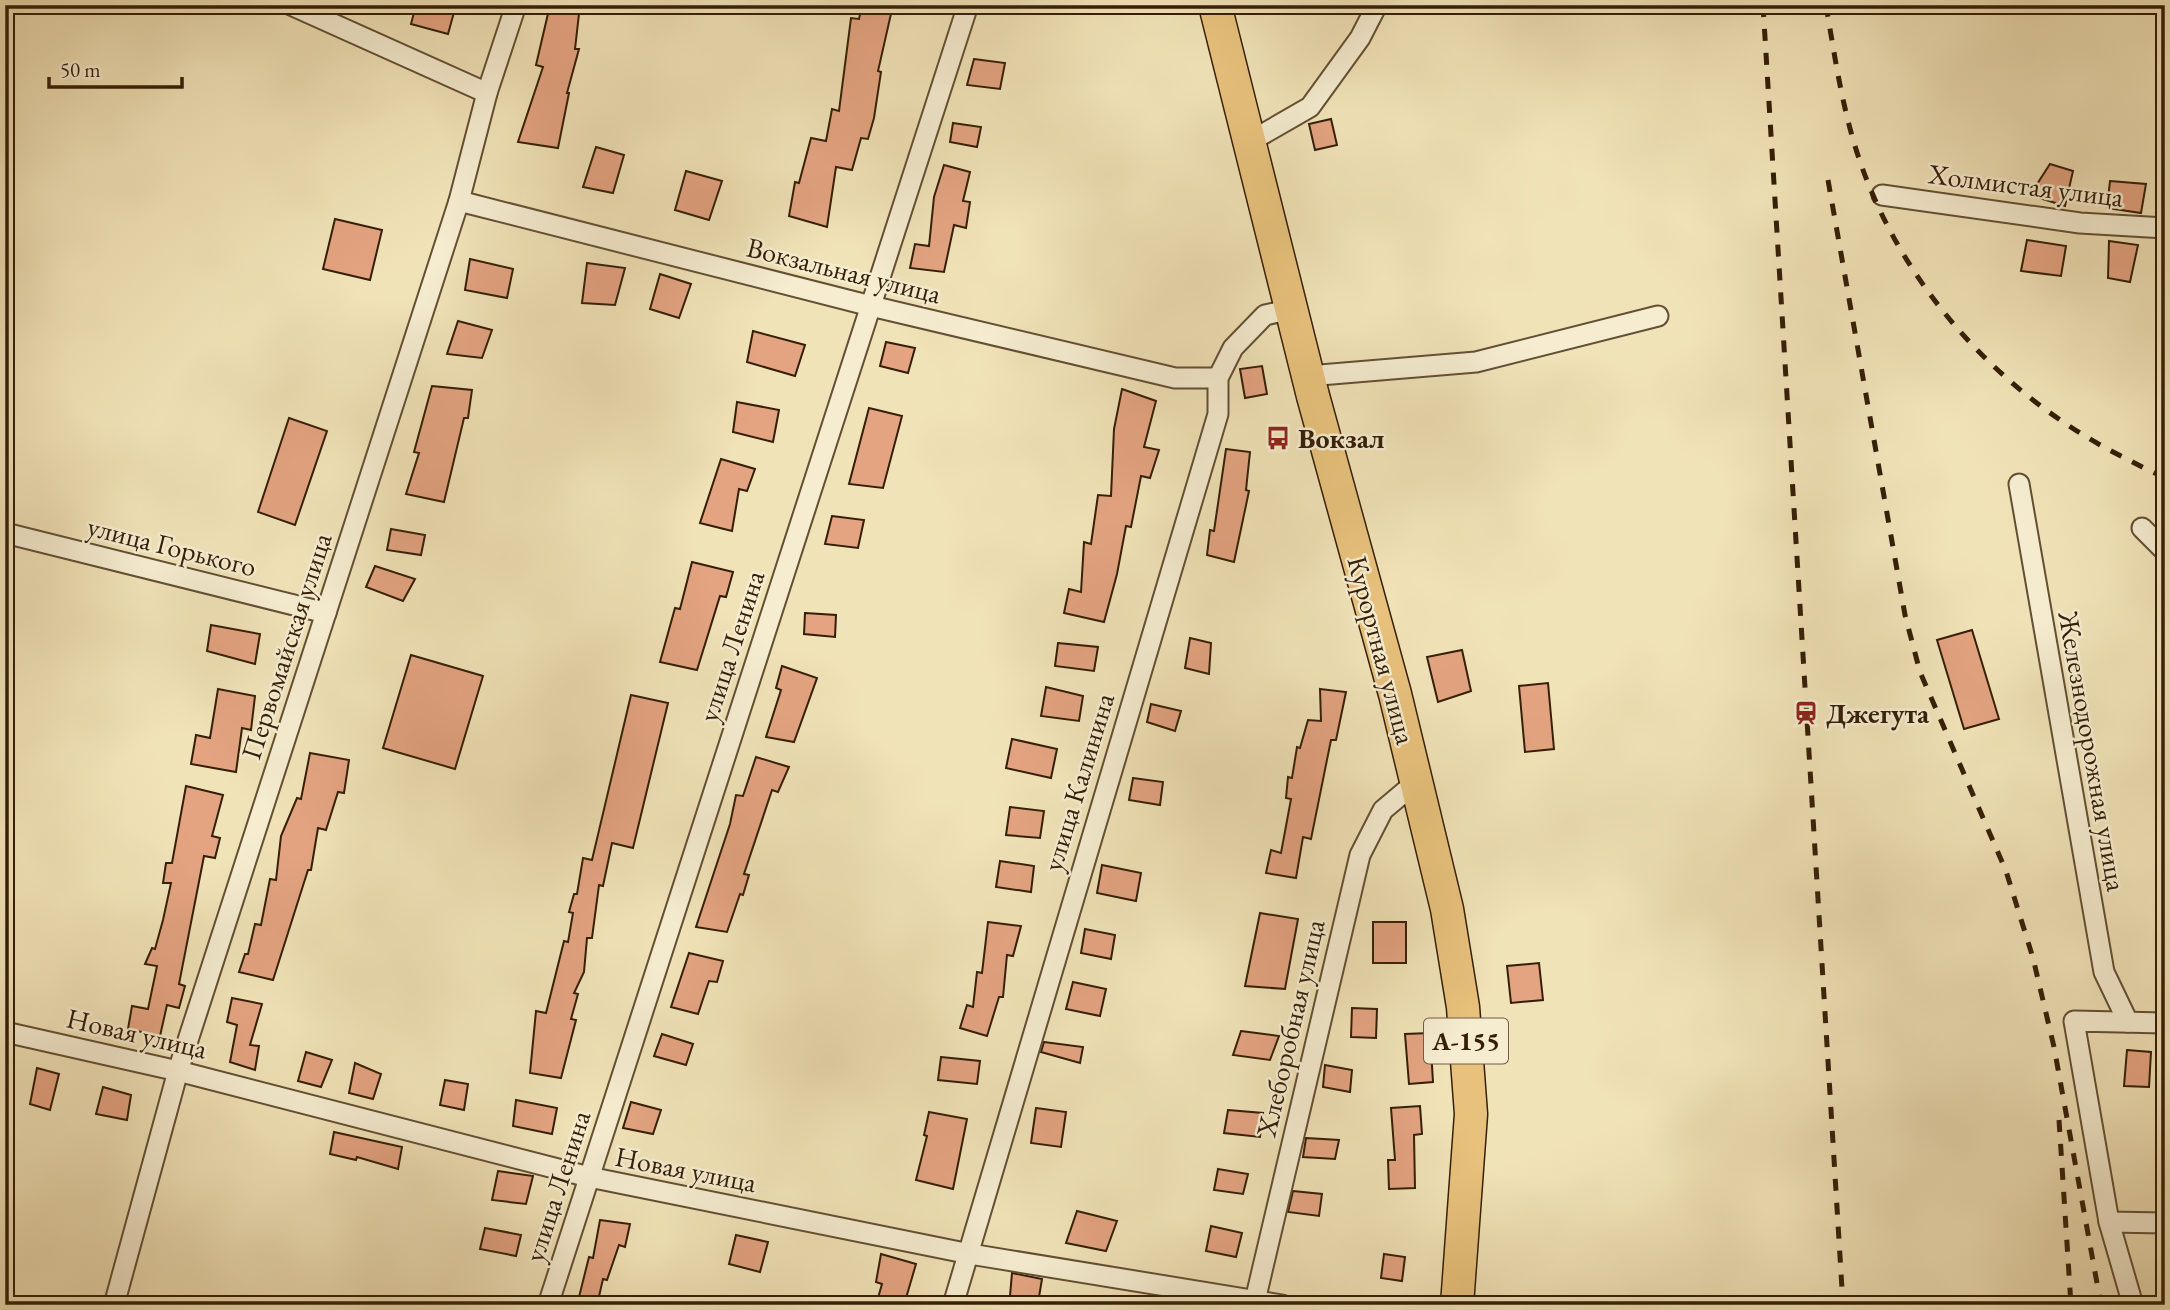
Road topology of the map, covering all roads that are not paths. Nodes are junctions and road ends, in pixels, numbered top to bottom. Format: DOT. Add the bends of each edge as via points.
graph roads {
  1 [pos="291,5"];
  2 [pos="516,5"];
  3 [pos="968,5"];
  4 [pos="1215,5"];
  5 [pos="1377,5"];
  6 [pos="487,93"];
  7 [pos="1251,141"];
  8 [pos="1882,195"];
  9 [pos="459,201"];
  10 [pos="2165,228"];
  11 [pos="871,306"];
  12 [pos="1293,309"];
  13 [pos="1658,316"];
  14 [pos="1308,376"];
  15 [pos="1218,378"];
  16 [pos="2018,484"];
  17 [pos="2142,528"];
  18 [pos="5,533"];
  19 [pos="2165,551"];
  20 [pos="326,613"];
  21 [pos="1415,783"];
  22 [pos="2128,1023"];
  23 [pos="2165,1023"];
  24 [pos="5,1032"];
  25 [pos="178,1071"];
  26 [pos="589,1177"];
  27 [pos="2109,1222"];
  28 [pos="2165,1223"];
  29 [pos="970,1254"];
  30 [pos="1254,1303"];
  31 [pos="114,1305"];
  32 [pos="548,1305"];
  33 [pos="953,1305"];
  34 [pos="1282,1305"];
  35 [pos="1457,1305"];
  36 [pos="2133,1305"];
  1 -- 6 [label="street"];
  2 -- 6 [label="street, Первомайская улица"];
  3 -- 11 [label="street, улица Ленина"];
  4 -- 7 [label="main road, Курортная улица / А-155"];
  5 -- 7 [label="street" via="1360,38 1310,107"];
  6 -- 9 [label="street, Первомайская улица"];
  7 -- 12 [label="main road, Курортная улица / А-155"];
  8 -- 10 [label="street, Холмистая улица" via="2080,223"];
  9 -- 11 [label="street, Вокзальная улица"];
  9 -- 20 [label="street, Первомайская улица"];
  11 -- 15 [label="street, Вокзальная улица" via="1175,378"];
  11 -- 26 [label="street, улица Ленина"];
  12 -- 14 [label="main road, Курортная улица / А-155"];
  12 -- 15 [label="street, улица Калинина" via="1265,315 1233,348"];
  13 -- 14 [label="street" via="1476,362"];
  14 -- 21 [label="main road, Курортная улица / А-155"];
  15 -- 29 [label="street, улица Калинина" via="1218,414"];
  16 -- 22 [label="street, Железнодорожная улица" via="2104,972"];
  17 -- 19 [label="street"];
  18 -- 20 [label="street, улица Горького"];
  20 -- 25 [label="street, Первомайская улица"];
  21 -- 30 [label="street, Хлеборобная улица" via="1383,810 1360,855"];
  21 -- 35 [label="main road, Курортная улица / А-155" via="1447,909 1463,1007 1471,1114"];
  22 -- 23 [label="street"];
  22 -- 27 [label="street" via="2074,1021"];
  24 -- 25 [label="street, Новая улица"];
  25 -- 26 [label="street, Новая улица"];
  25 -- 31 [label="street, Первомайская улица"];
  26 -- 29 [label="street, Новая улица"];
  26 -- 32 [label="street, улица Ленина"];
  27 -- 28 [label="street"];
  27 -- 36 [label="street"];
  29 -- 30 [label="street, Новая улица"];
  29 -- 33 [label="street, улица Калинина"];
  30 -- 34 [label="street, Новая улица"];
}
